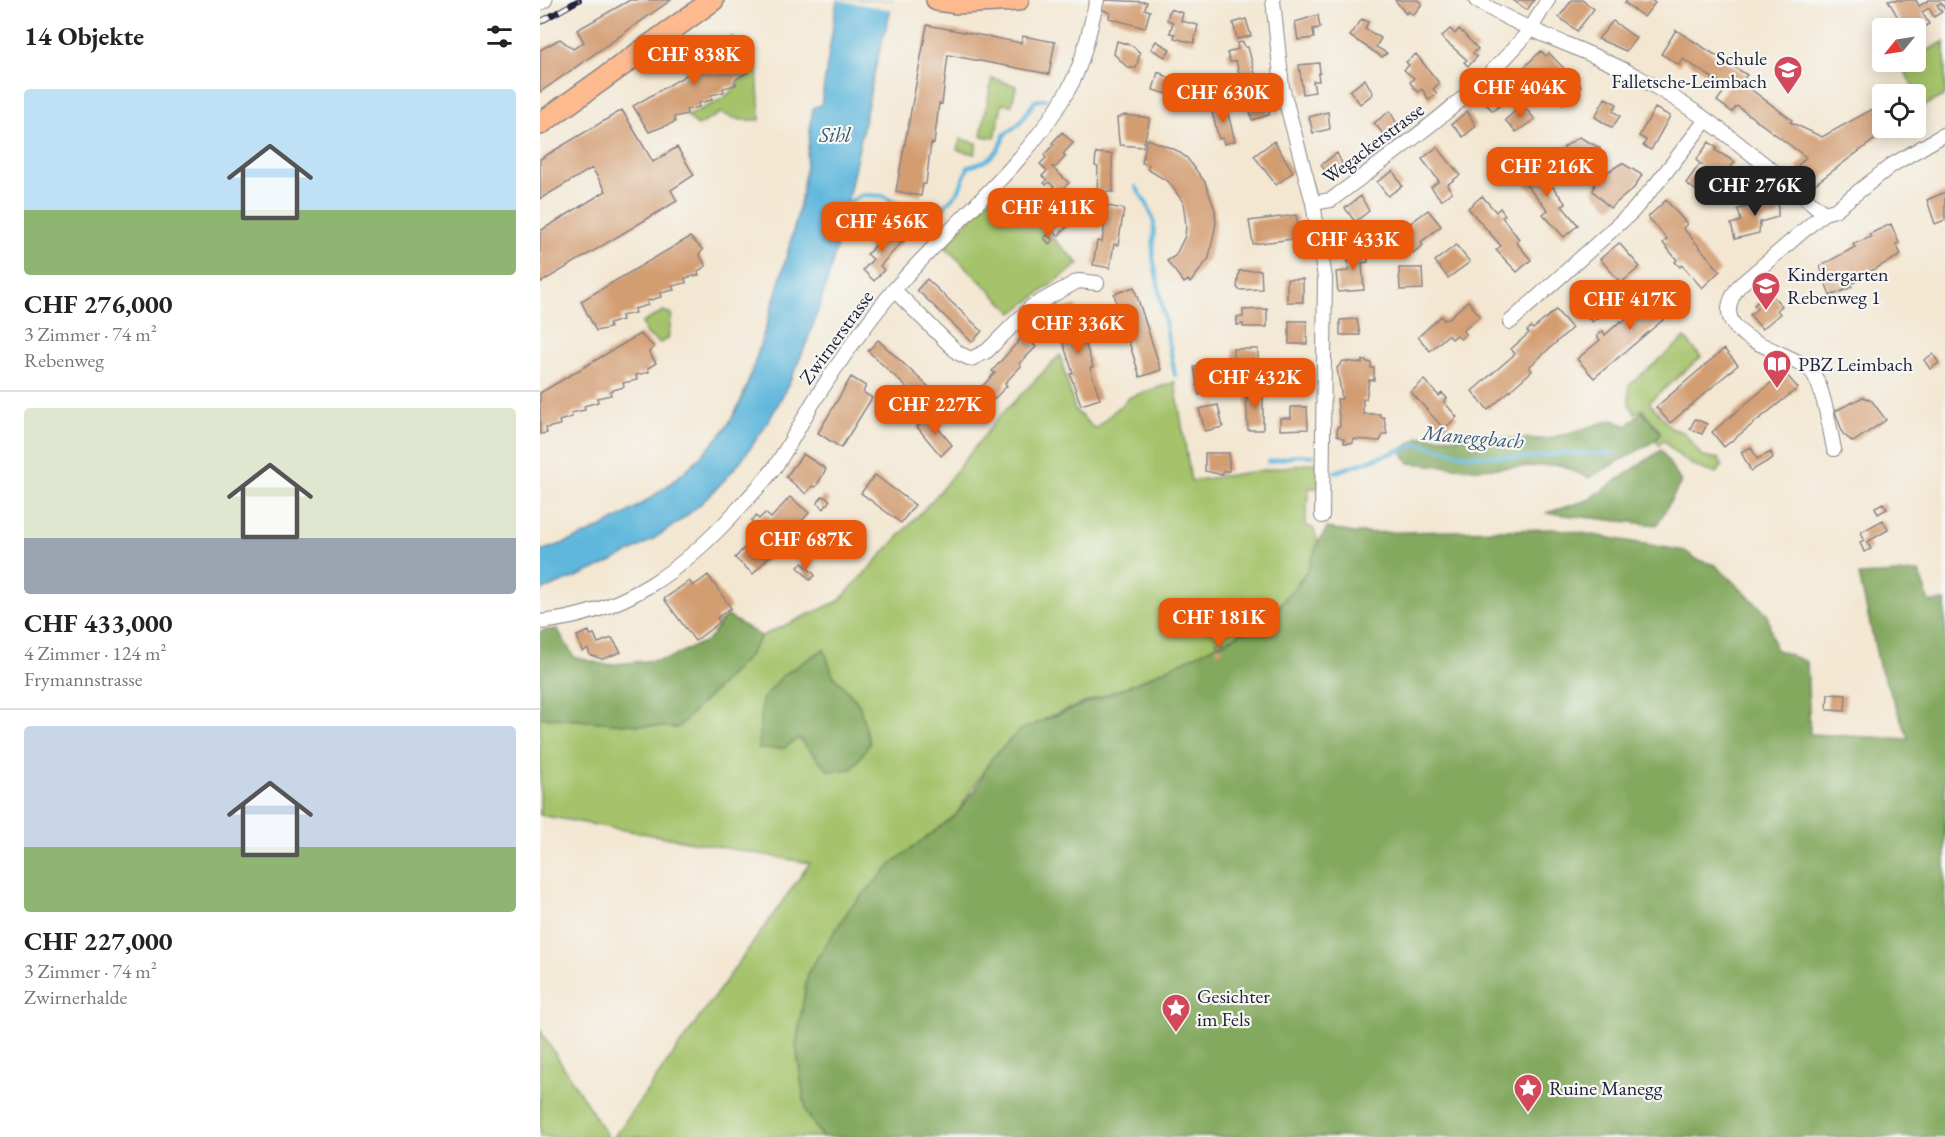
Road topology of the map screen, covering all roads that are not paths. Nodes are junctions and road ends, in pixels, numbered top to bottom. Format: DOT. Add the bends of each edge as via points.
graph roads {
  1 [pos="545,0"];
  2 [pos="713,0"];
  3 [pos="937,0"];
  4 [pos="1018,0"];
  5 [pos="1097,0"];
  6 [pos="1273,0"];
  7 [pos="1476,0"];
  8 [pos="1548,0"];
  9 [pos="540,3"];
  10 [pos="1530,30"];
  11 [pos="1706,120"];
  12 [pos="540,124"];
  13 [pos="1945,134"];
  14 [pos="1314,203"];
  15 [pos="1824,213"];
  16 [pos="1097,283"];
  17 [pos="894,290"];
  18 [pos="1510,322"];
  19 [pos="1834,449"];
  20 [pos="1322,516"];
  21 [pos="540,622"];
  1 -- 9 [label="street"];
  2 -- 12 [label="main road"];
  3 -- 4 [label="main road"];
  5 -- 17 [label="street, Zwirnerstrasse" via="1075,78 1055,112 1022,154"];
  6 -- 14 [label="street" via="1282,87"];
  7 -- 10 [label="street"];
  8 -- 10 [label="street, Wegackerstrasse"];
  10 -- 11 [label="street" via="1633,74"];
  10 -- 14 [label="street, Wegackerstrasse" via="1432,124 1331,200"];
  11 -- 15 [label="street"];
  11 -- 18 [label="street" via="1632,212"];
  13 -- 15 [label="street" via="1892,165 1835,210"];
  14 -- 20 [label="street" via="1324,278"];
  15 -- 19 [label="street" via="1739,286 1728,307 1741,334 1810,370"];
  16 -- 17 [label="street" via="1078,281 1031,307 987,351 971,359 958,353"];
  17 -- 21 [label="street, Zwirnerstrasse" via="849,348 771,472 686,560 630,598 591,613"];
}
